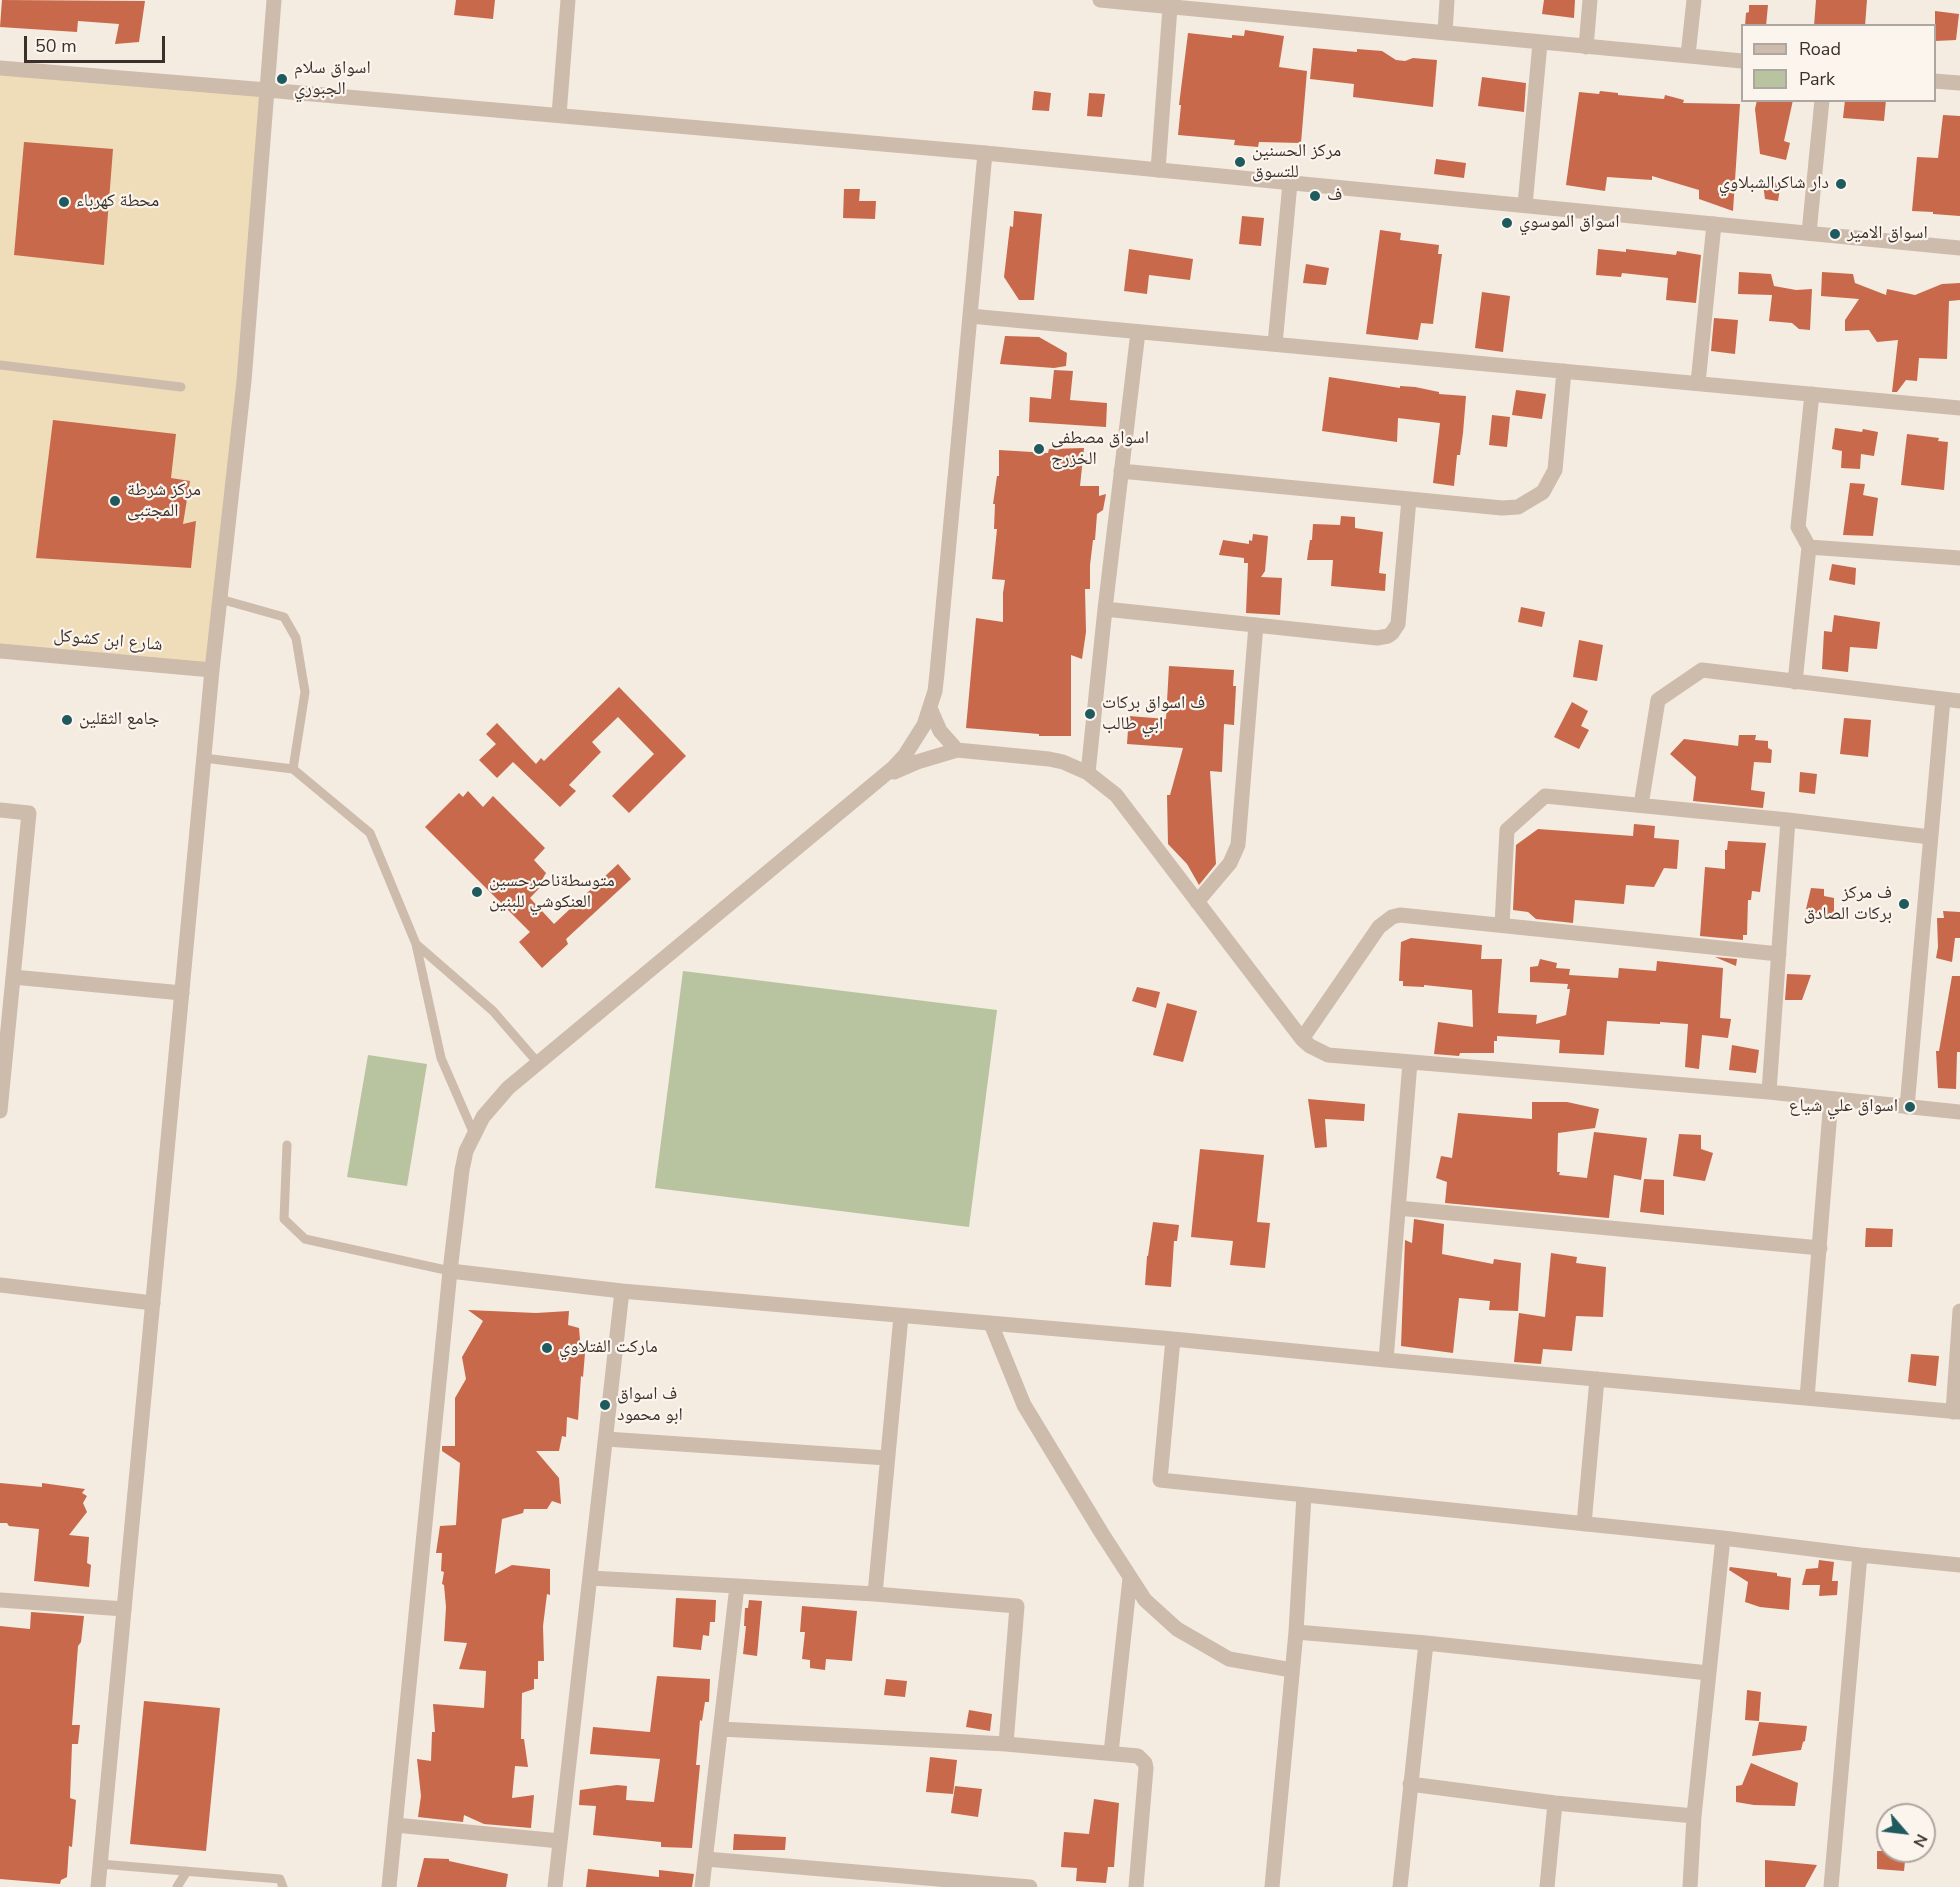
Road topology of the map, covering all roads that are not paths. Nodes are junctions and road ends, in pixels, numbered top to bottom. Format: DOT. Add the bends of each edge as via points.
graph roads {
  1 [pos="274,0"];
  2 [pos="568,0"];
  3 [pos="1100,0"];
  4 [pos="1447,0"];
  5 [pos="1590,0"];
  6 [pos="1694,0"];
  7 [pos="1170,7"];
  8 [pos="1445,33"];
  9 [pos="1540,43"];
  10 [pos="1586,47"];
  11 [pos="1688,55"];
  12 [pos="1741,61"];
  13 [pos="0,68"];
  14 [pos="1936,81"];
  15 [pos="1960,83"];
  16 [pos="267,90"];
  17 [pos="1822,102"];
  18 [pos="559,115"];
  19 [pos="985,153"];
  20 [pos="1158,170"];
  21 [pos="1290,183"];
  22 [pos="1525,205"];
  23 [pos="1714,224"];
  24 [pos="1809,233"];
  25 [pos="1960,248"];
  26 [pos="970,316"];
  27 [pos="1138,332"];
  28 [pos="1275,344"];
  29 [pos="0,365"];
  30 [pos="1564,371"];
  31 [pos="1698,383"];
  32 [pos="181,387"];
  33 [pos="1812,394"];
  34 [pos="1960,408"];
  35 [pos="1121,471"];
  36 [pos="1409,499"];
  37 [pos="1809,547"];
  38 [pos="1960,558"];
  39 [pos="220,599"];
  40 [pos="1105,609"];
  41 [pos="1256,625"];
  42 [pos="0,651"];
  43 [pos="212,670"];
  44 [pos="1795,682"];
  45 [pos="1943,699"];
  46 [pos="1960,701"];
  47 [pos="930,708"];
  48 [pos="957,750"];
  49 [pos="204,758"];
  50 [pos="293,769"];
  51 [pos="1088,772"];
  52 [pos="880,780"];
  53 [pos="1641,806"];
  54 [pos="0,810"];
  55 [pos="1788,820"];
  56 [pos="1930,837"];
  57 [pos="1197,902"];
  58 [pos="1502,925"];
  59 [pos="416,944"];
  60 [pos="1779,954"];
  61 [pos="13,977"];
  62 [pos="182,993"];
  63 [pos="1302,1039"];
  64 [pos="1410,1062"];
  65 [pos="538,1063"];
  66 [pos="1769,1092"];
  67 [pos="1831,1099"];
  68 [pos="1907,1107"];
  69 [pos="0,1111"];
  70 [pos="1960,1112"];
  71 [pos="474,1134"];
  72 [pos="287,1145"];
  73 [pos="1398,1208"];
  74 [pos="1820,1248"];
  75 [pos="450,1271"];
  76 [pos="0,1285"];
  77 [pos="622,1291"];
  78 [pos="153,1303"];
  79 [pos="1960,1311"];
  80 [pos="901,1316"];
  81 [pos="991,1324"];
  82 [pos="1173,1339"];
  83 [pos="1386,1360"];
  84 [pos="1597,1379"];
  85 [pos="1807,1398"];
  86 [pos="1956,1412"];
  87 [pos="606,1439"];
  88 [pos="887,1458"];
  89 [pos="1304,1495"];
  90 [pos="1584,1524"];
  91 [pos="1724,1538"];
  92 [pos="1860,1555"];
  93 [pos="1960,1565"];
  94 [pos="590,1578"];
  95 [pos="1130,1578"];
  96 [pos="737,1586"];
  97 [pos="874,1594"];
  98 [pos="0,1600"];
  99 [pos="124,1609"];
  100 [pos="1296,1632"];
  101 [pos="1426,1642"];
  102 [pos="1292,1670"];
  103 [pos="1708,1673"];
  104 [pos="721,1729"];
  105 [pos="1006,1744"];
  106 [pos="1111,1753"];
  107 [pos="1410,1784"];
  108 [pos="1555,1803"];
  109 [pos="1694,1816"];
  110 [pos="395,1825"];
  111 [pos="560,1841"];
  112 [pos="705,1859"];
  113 [pos="100,1864"];
  114 [pos="187,1871"];
  115 [pos="986,1885"];
  116 [pos="98,1887"];
  117 [pos="177,1887"];
  118 [pos="283,1887"];
  119 [pos="389,1887"];
  120 [pos="555,1887"];
  121 [pos="702,1887"];
  122 [pos="1030,1887"];
  123 [pos="1136,1887"];
  124 [pos="1272,1887"];
  125 [pos="1400,1887"];
  126 [pos="1547,1887"];
  127 [pos="1690,1887"];
  128 [pos="1831,1887"];
  1 -- 16 [label="street"];
  2 -- 18 [label="street"];
  3 -- 7 [label="street"];
  4 -- 8 [label="street"];
  5 -- 10 [label="street"];
  6 -- 11 [label="street"];
  7 -- 8 [label="street"];
  7 -- 20 [label="street"];
  8 -- 9 [label="street"];
  9 -- 10 [label="street"];
  9 -- 22 [label="street"];
  10 -- 11 [label="street"];
  11 -- 12 [label="street"];
  13 -- 16 [label="street"];
  14 -- 15 [label="street"];
  16 -- 18 [label="street"];
  16 -- 39 [label="street" via="244,381"];
  17 -- 24 [label="street"];
  18 -- 19 [label="street"];
  19 -- 20 [label="street"];
  19 -- 26 [label="street"];
  20 -- 21 [label="street"];
  21 -- 22 [label="street"];
  21 -- 28 [label="street"];
  22 -- 23 [label="street"];
  23 -- 24 [label="street"];
  23 -- 31 [label="street"];
  24 -- 25 [label="street"];
  26 -- 27 [label="street"];
  26 -- 47 [label="street" via="938,661"];
  27 -- 28 [label="street"];
  27 -- 35 [label="street"];
  28 -- 30 [label="street"];
  29 -- 32 [label="lane"];
  30 -- 31 [label="street"];
  30 -- 36 [label="street" via="1557,461 1543,492 1510,508"];
  31 -- 33 [label="street"];
  33 -- 34 [label="street"];
  33 -- 37 [label="street" via="1798,527"];
  35 -- 36 [label="street"];
  35 -- 40 [label="street"];
  36 -- 41 [label="street" via="1399,619 1392,633 1377,638"];
  37 -- 38 [label="street"];
  37 -- 44 [label="street"];
  39 -- 43 [label="street"];
  39 -- 50 [label="lane" via="284,617 297,638 305,692"];
  40 -- 41 [label="street"];
  40 -- 51 [label="street"];
  41 -- 57 [label="street" via="1238,845 1230,863"];
  42 -- 43 [label="street, شارع ابن كشوكل"];
  43 -- 49 [label="street"];
  44 -- 45 [label="street"];
  44 -- 53 [label="street" via="1702,670 1658,700"];
  45 -- 46 [label="street"];
  45 -- 56 [label="street"];
  47 -- 48 [label="street" via="940,731"];
  47 -- 52 [label="street" via="916,740"];
  48 -- 51 [label="street" via="1049,759"];
  48 -- 52 [label="street" via="917,762"];
  49 -- 50 [label="lane"];
  49 -- 62 [label="street"];
  50 -- 59 [label="lane" via="370,833"];
  51 -- 57 [label="street" via="1116,795"];
  52 -- 65 [label="street"];
  53 -- 55 [label="street"];
  53 -- 58 [label="street" via="1545,796 1507,830"];
  54 -- 61 [label="street" via="29,813"];
  55 -- 56 [label="street"];
  55 -- 60 [label="street"];
  56 -- 68 [label="street"];
  57 -- 63 [label="street"];
  58 -- 60 [label="street"];
  58 -- 63 [label="street" via="1407,915 1392,917 1379,927"];
  59 -- 65 [label="lane" via="493,1011"];
  59 -- 71 [label="lane" via="441,1058"];
  60 -- 66 [label="street"];
  61 -- 62 [label="street"];
  61 -- 69 [label="street"];
  62 -- 78 [label="street"];
  63 -- 64 [label="street" via="1328,1055"];
  64 -- 66 [label="street"];
  64 -- 73 [label="street"];
  65 -- 71 [label="street" via="495,1102"];
  66 -- 67 [label="street"];
  67 -- 68 [label="street"];
  67 -- 74 [label="street"];
  68 -- 70 [label="street"];
  71 -- 75 [label="street" via="462,1170"];
  72 -- 75 [label="lane" via="284,1220 305,1239"];
  73 -- 74 [label="street"];
  73 -- 83 [label="street"];
  74 -- 85 [label="street"];
  75 -- 77 [label="street"];
  75 -- 110 [label="street"];
  76 -- 78 [label="street"];
  77 -- 80 [label="street"];
  77 -- 87 [label="street"];
  78 -- 99 [label="street"];
  79 -- 86 [label="street"];
  80 -- 81 [label="street"];
  80 -- 88 [label="street"];
  81 -- 82 [label="street"];
  81 -- 95 [label="street" via="1024,1405"];
  82 -- 83 [label="street"];
  82 -- 89 [label="street" via="1160,1480"];
  83 -- 84 [label="street"];
  84 -- 85 [label="street"];
  84 -- 90 [label="street"];
  85 -- 86 [label="street"];
  87 -- 88 [label="street"];
  87 -- 94 [label="street"];
  88 -- 97 [label="street"];
  89 -- 90 [label="street"];
  89 -- 100 [label="street"];
  90 -- 91 [label="street"];
  91 -- 92 [label="street"];
  91 -- 103 [label="street"];
  92 -- 93 [label="street"];
  92 -- 128 [label="street"];
  94 -- 96 [label="street"];
  94 -- 111 [label="street"];
  95 -- 102 [label="street" via="1145,1600 1177,1629 1229,1659"];
  95 -- 106 [label="street"];
  96 -- 97 [label="street"];
  96 -- 104 [label="street"];
  97 -- 105 [label="street" via="1017,1606"];
  98 -- 99 [label="street"];
  99 -- 113 [label="street"];
  100 -- 101 [label="street"];
  100 -- 102 [label="street"];
  101 -- 103 [label="street"];
  101 -- 107 [label="street"];
  102 -- 124 [label="street"];
  103 -- 109 [label="street"];
  104 -- 105 [label="street"];
  104 -- 112 [label="street"];
  105 -- 106 [label="street"];
  106 -- 123 [label="street" via="1138,1756 1145,1763"];
  107 -- 108 [label="street"];
  107 -- 125 [label="street"];
  108 -- 109 [label="street"];
  108 -- 126 [label="street"];
  109 -- 127 [label="street"];
  110 -- 111 [label="street"];
  110 -- 119 [label="street"];
  111 -- 120 [label="street"];
  112 -- 115 [label="street"];
  112 -- 121 [label="street"];
  113 -- 114 [label="lane"];
  113 -- 116 [label="street"];
  114 -- 117 [label="lane"];
  114 -- 118 [label="lane" via="280,1879"];
  115 -- 122 [label="street"];
}
